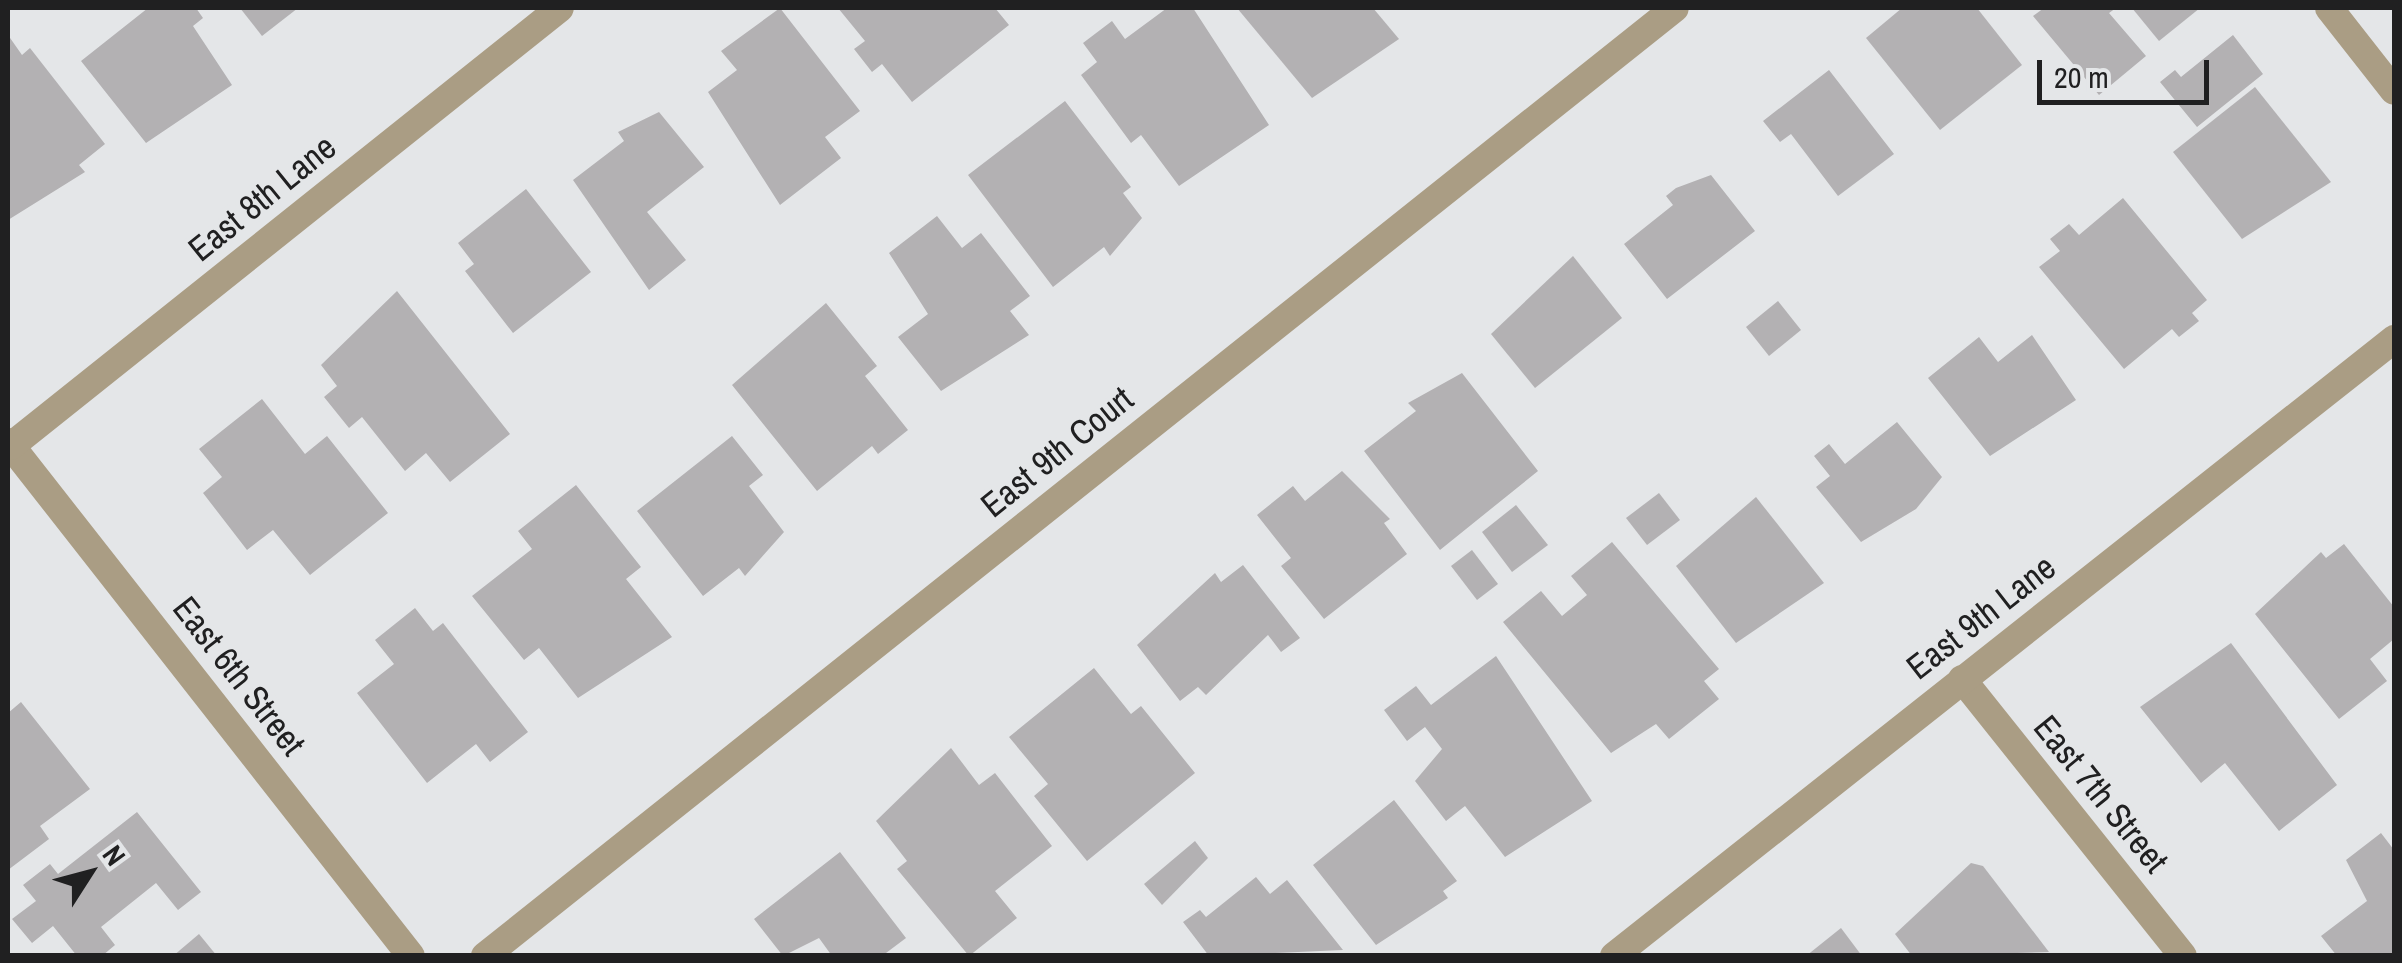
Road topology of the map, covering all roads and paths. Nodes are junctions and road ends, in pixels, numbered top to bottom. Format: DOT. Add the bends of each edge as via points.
graph roads {
  1 [pos="560,8"];
  2 [pos="1676,8"];
  3 [pos="2330,8"];
  4 [pos="2394,91"];
  5 [pos="2394,339"];
  6 [pos="9,444"];
  7 [pos="1962,680"];
  8 [pos="411,956"];
  9 [pos="485,956"];
  10 [pos="1614,956"];
  11 [pos="2183,956"];
  1 -- 6 [label="street, East 8th Lane"];
  2 -- 9 [label="street, East 9th Court"];
  3 -- 4 [label="street"];
  5 -- 7 [label="street, East 9th Lane"];
  6 -- 8 [label="street, East 6th Street"];
  7 -- 10 [label="street, East 9th Lane"];
  7 -- 11 [label="street, East 7th Street"];
}
